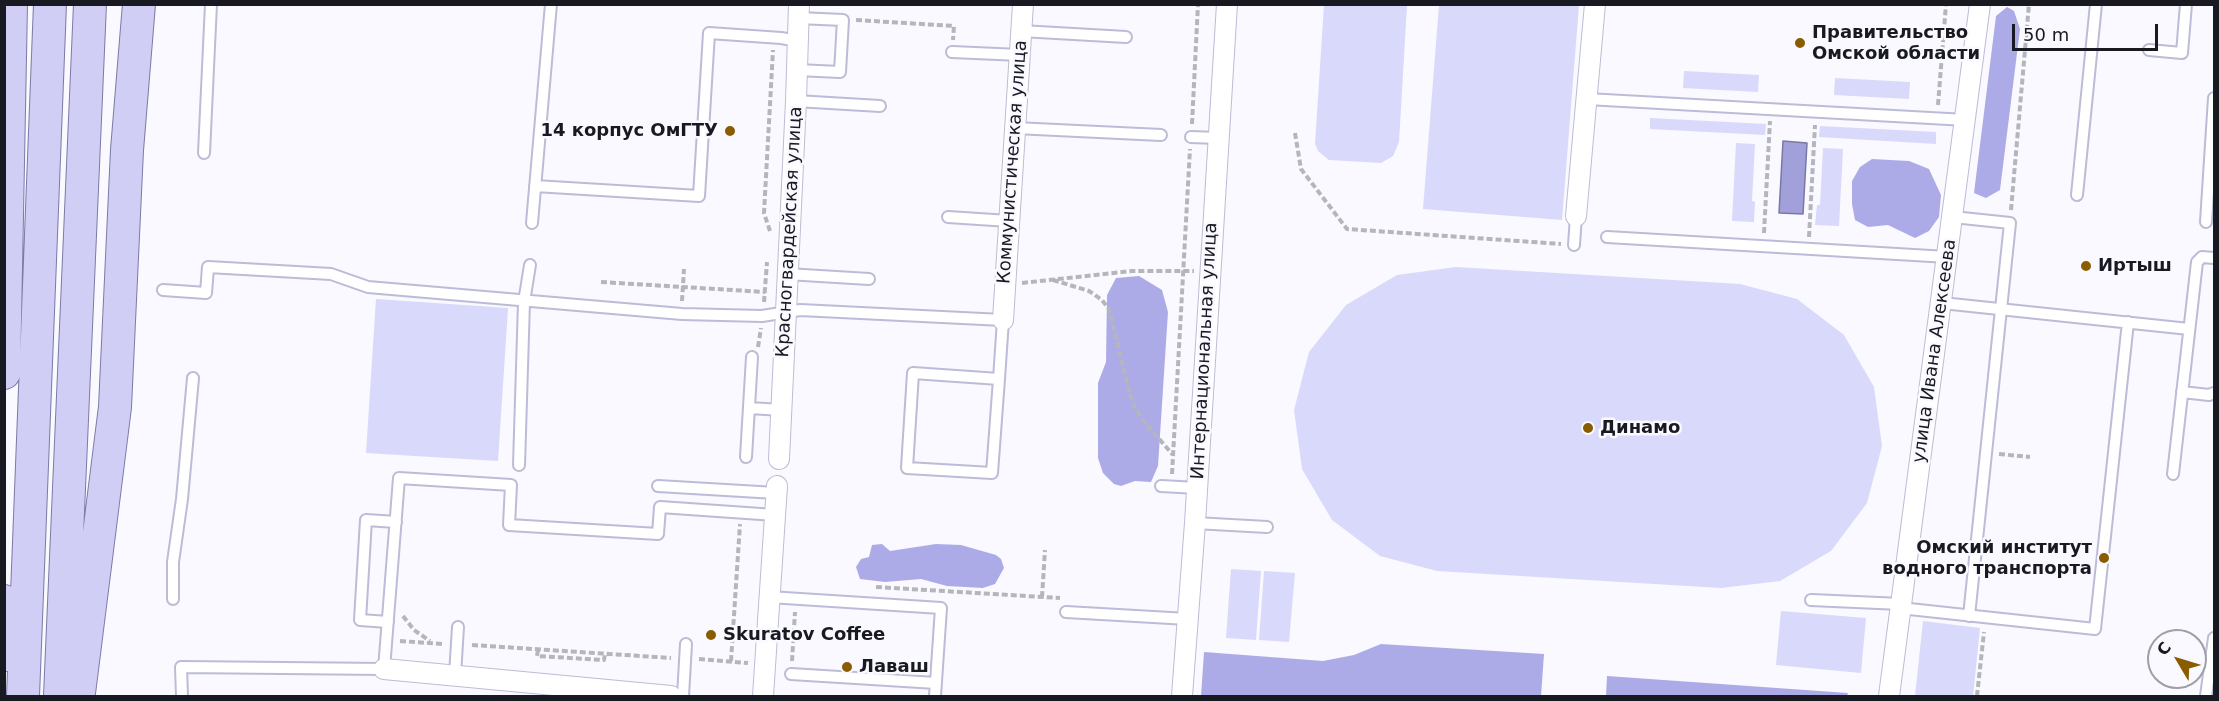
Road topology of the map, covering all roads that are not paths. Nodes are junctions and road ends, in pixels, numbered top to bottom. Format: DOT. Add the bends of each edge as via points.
graph roads {
  1 [pos="11,4"];
  2 [pos="50,4"];
  3 [pos="90,4"];
  4 [pos="139,4"];
  5 [pos="211,4"];
  6 [pos="551,4"];
  7 [pos="1023,4"];
  8 [pos="1227,4"];
  9 [pos="1595,4"];
  10 [pos="1980,4"];
  11 [pos="2096,4"];
  12 [pos="2186,4"];
  13 [pos="798,11"];
  14 [pos="1021,31"];
  15 [pos="1126,37"];
  16 [pos="798,41"];
  17 [pos="2149,50"];
  18 [pos="952,52"];
  19 [pos="1020,55"];
  20 [pos="797,70"];
  21 [pos="2214,98"];
  22 [pos="1587,99"];
  23 [pos="796,101"];
  24 [pos="880,106"];
  25 [pos="1966,120"];
  26 [pos="1015,128"];
  27 [pos="1161,135"];
  28 [pos="1191,136"];
  29 [pos="1218,138"];
  30 [pos="204,153"];
  31 [pos="535,186"];
  32 [pos="2077,195"];
  33 [pos="1576,216"];
  34 [pos="948,217"];
  35 [pos="1953,217"];
  36 [pos="2209,217"];
  37 [pos="1009,221"];
  38 [pos="532,223"];
  39 [pos="1607,237"];
  40 [pos="1574,245"];
  41 [pos="1948,257"];
  42 [pos="2214,258"];
  43 [pos="530,265"];
  44 [pos="787,274"];
  45 [pos="869,279"];
  46 [pos="163,290"];
  47 [pos="524,302"];
  48 [pos="1942,303"];
  49 [pos="2001,309"];
  50 [pos="785,314"];
  51 [pos="1003,320"];
  52 [pos="2128,322"];
  53 [pos="2189,329"];
  54 [pos="752,357"];
  55 [pos="4,373"];
  56 [pos="193,378"];
  57 [pos="999,379"];
  58 [pos="2182,392"];
  59 [pos="2214,393"];
  60 [pos="749,408"];
  61 [pos="782,410"];
  62 [pos="746,457"];
  63 [pos="778,459"];
  64 [pos="519,465"];
  65 [pos="2173,474"];
  66 [pos="658,486"];
  67 [pos="1166,486"];
  68 [pos="1197,488"];
  69 [pos="776,489"];
  70 [pos="775,515"];
  71 [pos="396,522"];
  72 [pos="1195,523"];
  73 [pos="1267,527"];
  74 [pos="769,597"];
  75 [pos="172,599"];
  76 [pos="1811,600"];
  77 [pos="4,601"];
  78 [pos="1901,606"];
  79 [pos="1066,612"];
  80 [pos="1969,616"];
  81 [pos="1188,619"];
  82 [pos="388,622"];
  83 [pos="458,627"];
  84 [pos="2214,638"];
  85 [pos="686,644"];
  86 [pos="384,669"];
  87 [pos="791,674"];
  88 [pos="455,675"];
  89 [pos="936,683"];
  90 [pos="24,692"];
  91 [pos="60,696"];
  92 [pos="77,696"];
  93 [pos="182,696"];
  94 [pos="671,696"];
  95 [pos="682,696"];
  96 [pos="763,696"];
  97 [pos="935,696"];
  98 [pos="1182,696"];
  99 [pos="1889,696"];
  100 [pos="2206,696"];
  1 -- 55 [label="main road"];
  2 -- 90 [label="main road"];
  3 -- 91 [label="main road"];
  4 -- 92 [label="main road" via="127,150 115,407"];
  5 -- 30 [label="lane"];
  6 -- 31 [label="lane"];
  7 -- 14 [label="street, Коммунистическая улица"];
  8 -- 29 [label="street, Интернациональная улица"];
  9 -- 22 [label="street"];
  10 -- 25 [label="street, улица Ивана Алексеева"];
  11 -- 32 [label="lane"];
  12 -- 17 [label="lane" via="2182,53"];
  13 -- 16 [label="street, Красногвардейская улица"];
  13 -- 20 [label="lane" via="843,20 840,72"];
  14 -- 15 [label="lane"];
  14 -- 19 [label="street, Коммунистическая улица"];
  16 -- 20 [label="street, Красногвардейская улица"];
  16 -- 31 [label="lane" via="709,33 699,196"];
  18 -- 19 [label="lane"];
  19 -- 26 [label="street, Коммунистическая улица"];
  20 -- 23 [label="street, Красногвардейская улица"];
  21 -- 36 [label="lane"];
  22 -- 25 [label="lane"];
  22 -- 33 [label="street"];
  23 -- 24 [label="lane"];
  23 -- 44 [label="street, Красногвардейская улица"];
  25 -- 35 [label="street, улица Ивана Алексеева"];
  26 -- 27 [label="lane"];
  26 -- 37 [label="street, Коммунистическая улица"];
  28 -- 29 [label="lane"];
  29 -- 68 [label="street, Интернациональная улица"];
  31 -- 38 [label="lane"];
  33 -- 40 [label="lane"];
  34 -- 37 [label="lane"];
  35 -- 41 [label="street, улица Ивана Алексеева"];
  35 -- 49 [label="lane" via="2010,223"];
  37 -- 51 [label="street, Коммунистическая улица"];
  39 -- 41 [label="lane"];
  41 -- 48 [label="street, улица Ивана Алексеева"];
  42 -- 53 [label="lane" via="2202,257 2197,262"];
  43 -- 47 [label="lane"];
  44 -- 45 [label="lane"];
  44 -- 50 [label="street, Красногвардейская улица"];
  46 -- 47 [label="lane" via="206,293 208,267 331,274 368,286"];
  47 -- 50 [label="lane" via="682,314"];
  47 -- 64 [label="lane"];
  48 -- 49 [label="lane"];
  48 -- 78 [label="street, улица Ивана Алексеева"];
  49 -- 52 [label="lane"];
  49 -- 80 [label="lane"];
  50 -- 51 [label="lane" via="800,310"];
  50 -- 61 [label="street, Красногвардейская улица"];
  51 -- 57 [label="lane"];
  52 -- 53 [label="lane"];
  52 -- 80 [label="lane" via="2095,629"];
  53 -- 58 [label="lane"];
  54 -- 60 [label="lane"];
  56 -- 75 [label="lane"];
  57 -- 57 [label="lane" via="913,373 907,468 992,473"];
  58 -- 59 [label="lane"];
  58 -- 65 [label="lane"];
  60 -- 61 [label="lane"];
  60 -- 62 [label="lane"];
  61 -- 63 [label="street, Красногвардейская улица"];
  66 -- 69 [label="lane"];
  67 -- 68 [label="lane"];
  68 -- 72 [label="street, Интернациональная улица"];
  69 -- 70 [label="street"];
  70 -- 71 [label="lane" via="660,507 658,534 508,525 511,485 399,478"];
  70 -- 74 [label="street"];
  71 -- 82 [label="lane"];
  71 -- 82 [label="lane" via="366,520 360,620"];
  72 -- 73 [label="lane"];
  72 -- 81 [label="street, Интернациональная улица"];
  74 -- 89 [label="lane" via="941,608"];
  74 -- 96 [label="street"];
  76 -- 78 [label="lane"];
  77 -- 90 [label="main road" via="5,650"];
  78 -- 80 [label="lane"];
  78 -- 99 [label="street, улица Ивана Алексеева"];
  79 -- 81 [label="lane"];
  81 -- 98 [label="street, Интернациональная улица"];
  82 -- 86 [label="lane"];
  83 -- 88 [label="lane"];
  84 -- 100 [label="lane"];
  85 -- 95 [label="lane"];
  86 -- 88 [label="street"];
  86 -- 93 [label="lane" via="181,667"];
  87 -- 89 [label="lane"];
  88 -- 94 [label="street"];
  89 -- 97 [label="lane"];
}
